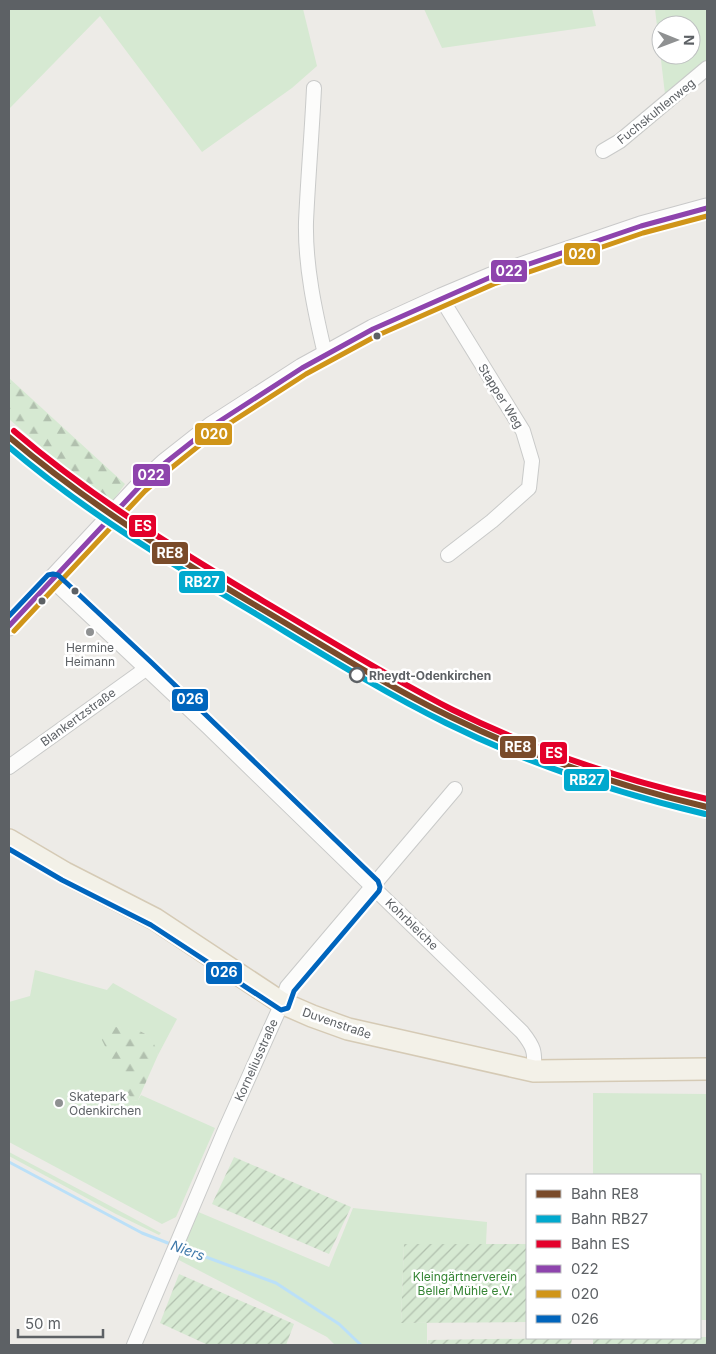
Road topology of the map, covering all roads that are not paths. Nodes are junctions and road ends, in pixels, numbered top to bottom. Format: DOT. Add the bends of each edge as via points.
graph roads {
  1 [pos="707,68"];
  2 [pos="314,88"];
  3 [pos="603,151"];
  4 [pos="707,208"];
  5 [pos="441,298"];
  6 [pos="325,354"];
  7 [pos="448,555"];
  8 [pos="53,581"];
  9 [pos="11,619"];
  10 [pos="147,668"];
  11 [pos="9,767"];
  12 [pos="456,789"];
  13 [pos="9,840"];
  14 [pos="373,886"];
  15 [pos="282,1002"];
  16 [pos="707,1069"];
  17 [pos="534,1070"];
  18 [pos="134,1345"];
  1 -- 3 [label="street, Fuchskuhlenweg" via="620,141"];
  2 -- 6 [label="street" via="306,223 309,269"];
  4 -- 5 [label="main road" via="642,226 491,277"];
  5 -- 6 [label="main road"];
  5 -- 7 [label="street, Stapper Weg" via="524,431 532,462 529,488"];
  6 -- 8 [label="main road" via="212,426 165,463"];
  8 -- 9 [label="main road"];
  8 -- 10 [label="street, Kohrbleiche"];
  10 -- 11 [label="street, Blankertzstraße"];
  10 -- 14 [label="street, Kohrbleiche"];
  12 -- 14 [label="street, Korneliusstraße"];
  13 -- 15 [label="main road, Duvenstraße" via="155,919"];
  14 -- 15 [label="street, Korneliusstraße" via="287,986"];
  14 -- 17 [label="street, Kohrbleiche" via="522,1032 532,1046"];
  15 -- 17 [label="main road, Duvenstraße" via="348,1029"];
  15 -- 18 [label="street, Korneliusstraße" via="224,1130"];
  16 -- 17 [label="main road, Duvenstraße"];
}
